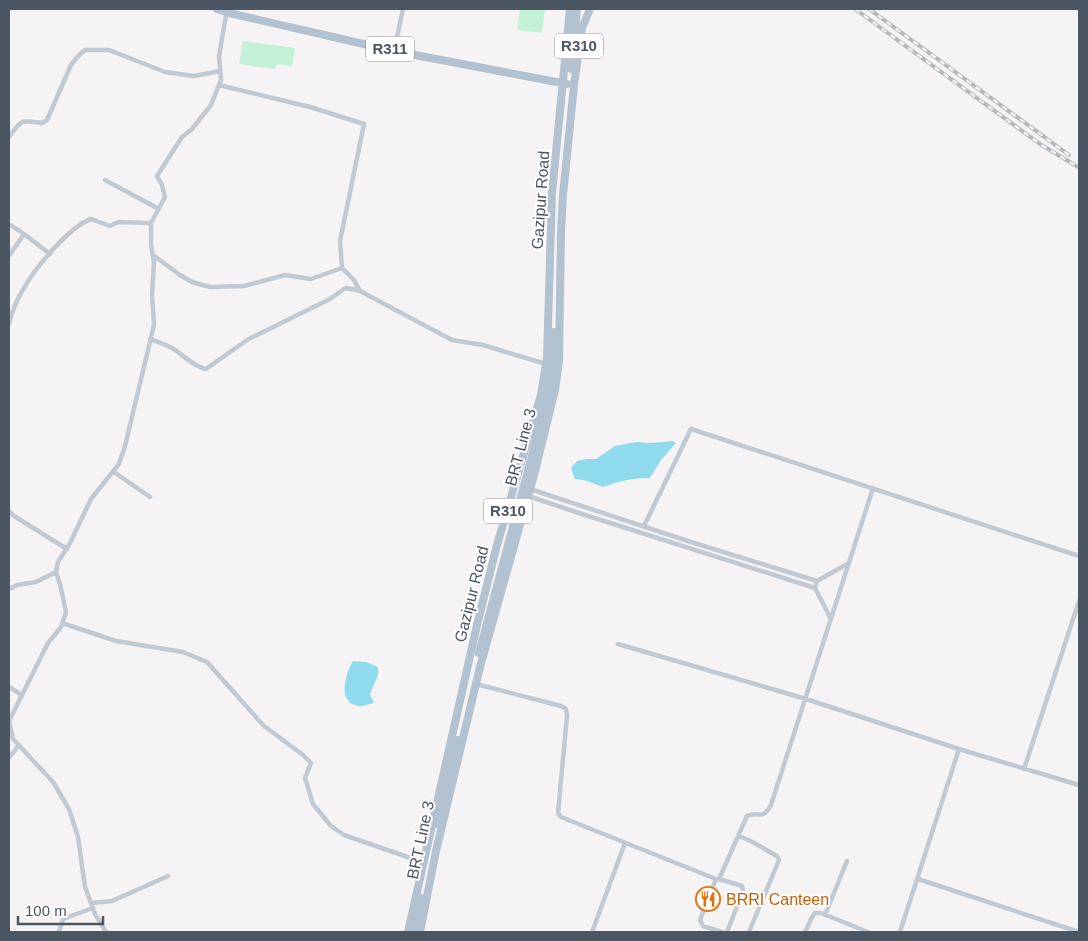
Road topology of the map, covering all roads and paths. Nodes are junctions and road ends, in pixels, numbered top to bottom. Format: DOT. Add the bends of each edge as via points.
graph roads {
  1 [pos="217,9"];
  2 [pos="403,9"];
  3 [pos="570,9"];
  4 [pos="581,9"];
  5 [pos="590,9"];
  6 [pos="226,10"];
  7 [pos="577,13"];
  8 [pos="394,51"];
  9 [pos="220,71"];
  10 [pos="569,84"];
  11 [pos="219,85"];
  12 [pos="9,137"];
  13 [pos="105,180"];
  14 [pos="159,208"];
  15 [pos="151,223"];
  16 [pos="9,224"];
  17 [pos="24,234"];
  18 [pos="50,254"];
  19 [pos="153,255"];
  20 [pos="9,256"];
  21 [pos="342,268"];
  22 [pos="360,291"];
  23 [pos="9,324"];
  24 [pos="150,339"];
  25 [pos="546,364"];
  26 [pos="114,472"];
  27 [pos="873,488"];
  28 [pos="529,492"];
  29 [pos="150,497"];
  30 [pos="9,511"];
  31 [pos="644,526"];
  32 [pos="67,549"];
  33 [pos="1079,556"];
  34 [pos="849,563"];
  35 [pos="56,572"];
  36 [pos="817,581"];
  37 [pos="815,588"];
  38 [pos="9,589"];
  39 [pos="1079,601"];
  40 [pos="831,619"];
  41 [pos="62,623"];
  42 [pos="618,644"];
  43 [pos="476,684"];
  44 [pos="9,687"];
  45 [pos="22,695"];
  46 [pos="806,699"];
  47 [pos="19,745"];
  48 [pos="959,749"];
  49 [pos="9,758"];
  50 [pos="1024,769"];
  51 [pos="1079,786"];
  52 [pos="740,836"];
  53 [pos="625,843"];
  54 [pos="847,861"];
  55 [pos="422,862"];
  56 [pos="168,876"];
  57 [pos="717,879"];
  58 [pos="918,879"];
  59 [pos="92,906"];
  60 [pos="825,915"];
  61 [pos="704,926"];
  62 [pos="59,932"];
  63 [pos="106,932"];
  64 [pos="408,932"];
  65 [pos="414,932"];
  66 [pos="420,932"];
  67 [pos="592,932"];
  68 [pos="702,932"];
  69 [pos="722,932"];
  70 [pos="727,932"];
  71 [pos="749,932"];
  72 [pos="805,932"];
  73 [pos="868,932"];
  74 [pos="900,932"];
  75 [pos="1079,932"];
  1 -- 6 [label="main road, R311"];
  2 -- 8 [label="street"];
  3 -- 10 [label="main road, R310"];
  4 -- 7 [label="main road, BRT Line 3"];
  5 -- 10 [label="main road, R310" via="582,28"];
  6 -- 8 [label="main road, R311"];
  6 -- 9 [label="street"];
  7 -- 10 [label="main road, BRT Line 3"];
  8 -- 10 [label="main road, R311"];
  9 -- 11 [label="street"];
  9 -- 12 [label="street" via="194,76 165,72 109,50 85,50 71,66 47,120 42,123 23,120"];
  10 -- 25 [label="main road, Gazipur Road / R310" via="552,193"];
  10 -- 28 [label="main road, Gazipur Road / R310" via="561,222 559,362"];
  10 -- 65 [label="main road, BRT Line 3" via="556,232 552,379 486,621"];
  11 -- 14 [label="street" via="211,106 192,130 182,137 157,176 165,197"];
  11 -- 21 [label="street" via="364,124 340,241"];
  13 -- 14 [label="street"];
  14 -- 15 [label="street"];
  15 -- 18 [label="street" via="118,222 110,226 91,219 76,227"];
  15 -- 19 [label="street"];
  16 -- 17 [label="street"];
  17 -- 18 [label="street"];
  17 -- 20 [label="street"];
  18 -- 23 [label="street" via="24,286"];
  19 -- 21 [label="street" via="192,282 210,287 244,286 285,275 311,279"];
  19 -- 24 [label="street" via="154,325"];
  21 -- 22 [label="street"];
  22 -- 24 [label="street" via="344,289 247,340 206,369"];
  22 -- 25 [label="street" via="452,340 483,345"];
  24 -- 26 [label="street" via="125,446"];
  25 -- 55 [label="main road, Gazipur Road / R310" via="541,396 476,625"];
  26 -- 29 [label="street"];
  26 -- 32 [label="street" via="92,499"];
  27 -- 31 [label="street" via="691,429"];
  27 -- 33 [label="street"];
  27 -- 34 [label="street"];
  28 -- 31 [label="street"];
  28 -- 37 [label="street" via="582,514"];
  28 -- 43 [label="main road, Gazipur Road / R310"];
  30 -- 32 [label="street"];
  31 -- 36 [label="street"];
  32 -- 35 [label="street" via="58,562"];
  34 -- 36 [label="street"];
  34 -- 40 [label="street"];
  35 -- 38 [label="street" via="36,582"];
  35 -- 41 [label="street" via="66,612"];
  36 -- 37 [label="street"];
  37 -- 40 [label="street"];
  39 -- 50 [label="street"];
  40 -- 46 [label="street"];
  41 -- 45 [label="street" via="48,643"];
  41 -- 55 [label="street" via="116,641 183,652 207,662 259,721 310,763 304,778 313,804 331,826 344,835"];
  42 -- 46 [label="street"];
  43 -- 53 [label="street" via="566,709 558,813"];
  43 -- 66 [label="main road, Gazipur Road / R310"];
  44 -- 45 [label="street"];
  45 -- 47 [label="street" via="9,721 13,739"];
  46 -- 48 [label="street"];
  46 -- 52 [label="street" via="771,805 764,815 747,816"];
  47 -- 49 [label="street"];
  47 -- 59 [label="street" via="53,782 69,809"];
  48 -- 50 [label="street"];
  48 -- 58 [label="street"];
  50 -- 51 [label="street"];
  52 -- 57 [label="street"];
  52 -- 71 [label="street" via="757,843 778,856 779,860"];
  53 -- 57 [label="street"];
  53 -- 67 [label="street"];
  54 -- 60 [label="street"];
  55 -- 64 [label="main road, Gazipur Road / R310"];
  56 -- 59 [label="street" via="112,901"];
  57 -- 61 [label="street" via="700,920"];
  57 -- 70 [label="street" via="742,886"];
  58 -- 74 [label="street"];
  58 -- 75 [label="street"];
  59 -- 62 [label="street" via="63,918"];
  59 -- 63 [label="street"];
  60 -- 72 [label="street" via="815,914"];
  60 -- 73 [label="street"];
  61 -- 68 [label="street"];
  61 -- 69 [label="street"];
}
